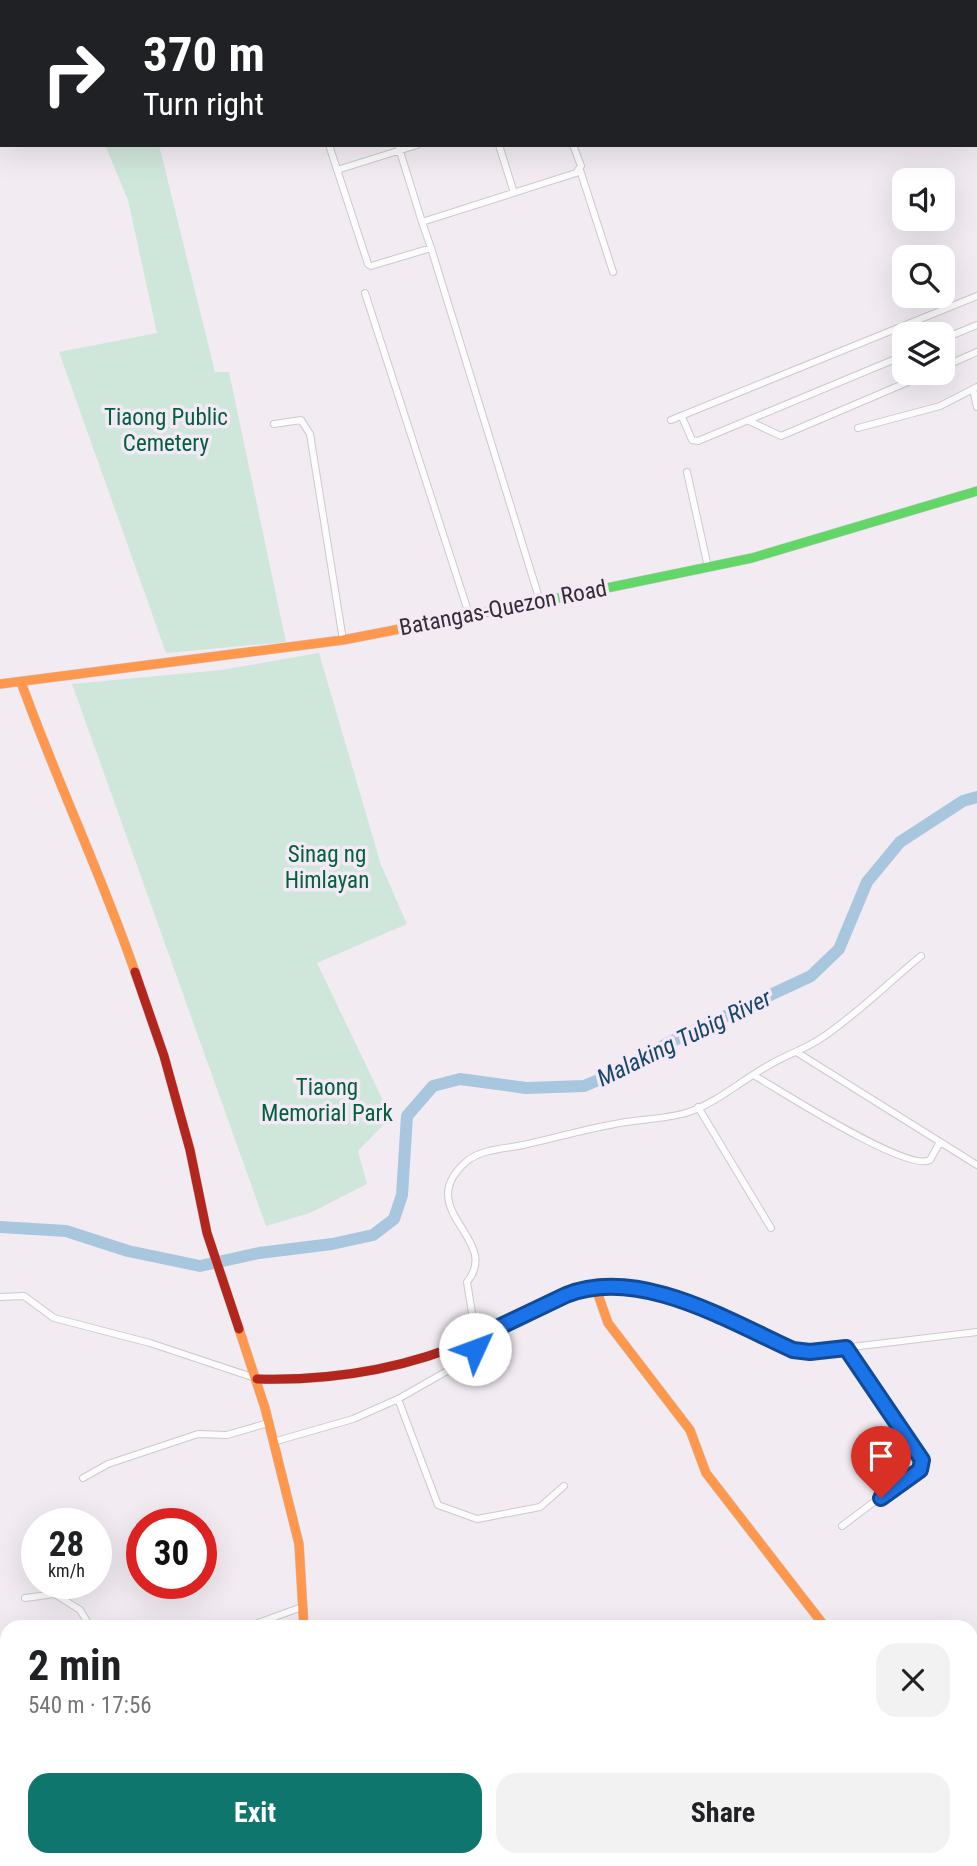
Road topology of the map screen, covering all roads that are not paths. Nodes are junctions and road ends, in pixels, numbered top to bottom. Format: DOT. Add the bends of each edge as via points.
graph roads {
  1 [pos="330,147"];
  2 [pos="500,147"];
  3 [pos="574,147"];
  4 [pos="399,148"];
  5 [pos="337,170"];
  6 [pos="580,170"];
  7 [pos="514,193"];
  8 [pos="422,222"];
  9 [pos="431,248"];
  10 [pos="613,272"];
  11 [pos="365,293"];
  12 [pos="977,296"];
  13 [pos="977,325"];
  14 [pos="955,334"];
  15 [pos="977,352"];
  16 [pos="892,360"];
  17 [pos="955,362"];
  18 [pos="901,385"];
  19 [pos="975,388"];
  20 [pos="977,407"];
  21 [pos="682,417"];
  22 [pos="671,420"];
  23 [pos="749,421"];
  24 [pos="274,424"];
  25 [pos="858,428"];
  26 [pos="687,472"];
  27 [pos="977,491"];
  28 [pos="708,567"];
  29 [pos="540,601"];
  30 [pos="470,614"];
  31 [pos="343,640"];
  32 [pos="21,682"];
  33 [pos="0,684"];
  34 [pos="920,956"];
  35 [pos="798,1053"];
  36 [pos="755,1076"];
  37 [pos="698,1108"];
  38 [pos="940,1143"];
  39 [pos="977,1165"];
  40 [pos="771,1228"];
  41 [pos="595,1286"];
  42 [pos="0,1297"];
  43 [pos="977,1332"];
  44 [pos="476,1338"];
  45 [pos="846,1348"];
  46 [pos="257,1379"];
  47 [pos="398,1399"];
  48 [pos="268,1423"];
  49 [pos="273,1442"];
  50 [pos="83,1478"];
  51 [pos="564,1486"];
  52 [pos="842,1526"];
  53 [pos="63,1599"];
  54 [pos="302,1607"];
  55 [pos="86,1620"];
  56 [pos="266,1620"];
  57 [pos="303,1620"];
  58 [pos="820,1620"];
  1 -- 5 [label="street"];
  2 -- 7 [label="street"];
  3 -- 6 [label="street"];
  4 -- 5 [label="street"];
  4 -- 8 [label="street"];
  5 -- 9 [label="street" via="368,264"];
  6 -- 7 [label="street"];
  6 -- 10 [label="street"];
  7 -- 8 [label="street"];
  8 -- 9 [label="street"];
  9 -- 29 [label="street"];
  11 -- 30 [label="street"];
  12 -- 21 [label="street"];
  13 -- 14 [label="street"];
  15 -- 17 [label="street"];
  16 -- 23 [label="street"];
  18 -- 23 [label="street" via="781,436"];
  19 -- 20 [label="street"];
  19 -- 25 [label="street" via="940,406"];
  21 -- 22 [label="street"];
  21 -- 23 [label="street" via="694,441"];
  24 -- 31 [label="street" via="301,420 310,434"];
  26 -- 28 [label="street"];
  27 -- 28 [label="street, Batangas-Quezon Road"];
  28 -- 29 [label="street, Batangas-Quezon Road"];
  29 -- 30 [label="street, Batangas-Quezon Road"];
  30 -- 31 [label="street, Batangas-Quezon Road"];
  31 -- 32 [label="street, Batangas-Quezon Road"];
  32 -- 33 [label="street, Batangas-Quezon Road"];
  32 -- 46 [label="street" via="51,767 112,908 164,1056 207,1233"];
  34 -- 35 [label="street"];
  35 -- 36 [label="street" via="770,1064"];
  35 -- 38 [label="street"];
  36 -- 37 [label="street"];
  36 -- 38 [label="street" via="857,1136 918,1163 930,1160"];
  37 -- 40 [label="street"];
  37 -- 44 [label="street" via="574,1131 483,1152 467,1161 448,1196 450,1211 478,1257 477,1271 467,1282"];
  38 -- 39 [label="street"];
  41 -- 44 [label="street"];
  41 -- 45 [label="street" via="627,1285 666,1295 793,1350"];
  41 -- 58 [label="street" via="608,1323 690,1430 706,1474"];
  42 -- 46 [label="street" via="24,1296 54,1318 150,1343"];
  43 -- 45 [label="street"];
  44 -- 46 [label="street" via="426,1357 345,1373 289,1381"];
  44 -- 47 [label="street" via="470,1358"];
  45 -- 52 [label="street" via="923,1465"];
  46 -- 48 [label="street"];
  47 -- 49 [label="street" via="353,1419"];
  47 -- 51 [label="street" via="438,1505 477,1519 540,1507"];
  48 -- 49 [label="street"];
  48 -- 50 [label="street" via="227,1435 198,1434 176,1440 108,1464"];
  49 -- 54 [label="street" via="299,1545"];
  53 -- 55 [label="street"];
  54 -- 56 [label="street"];
  54 -- 57 [label="street"];
}
